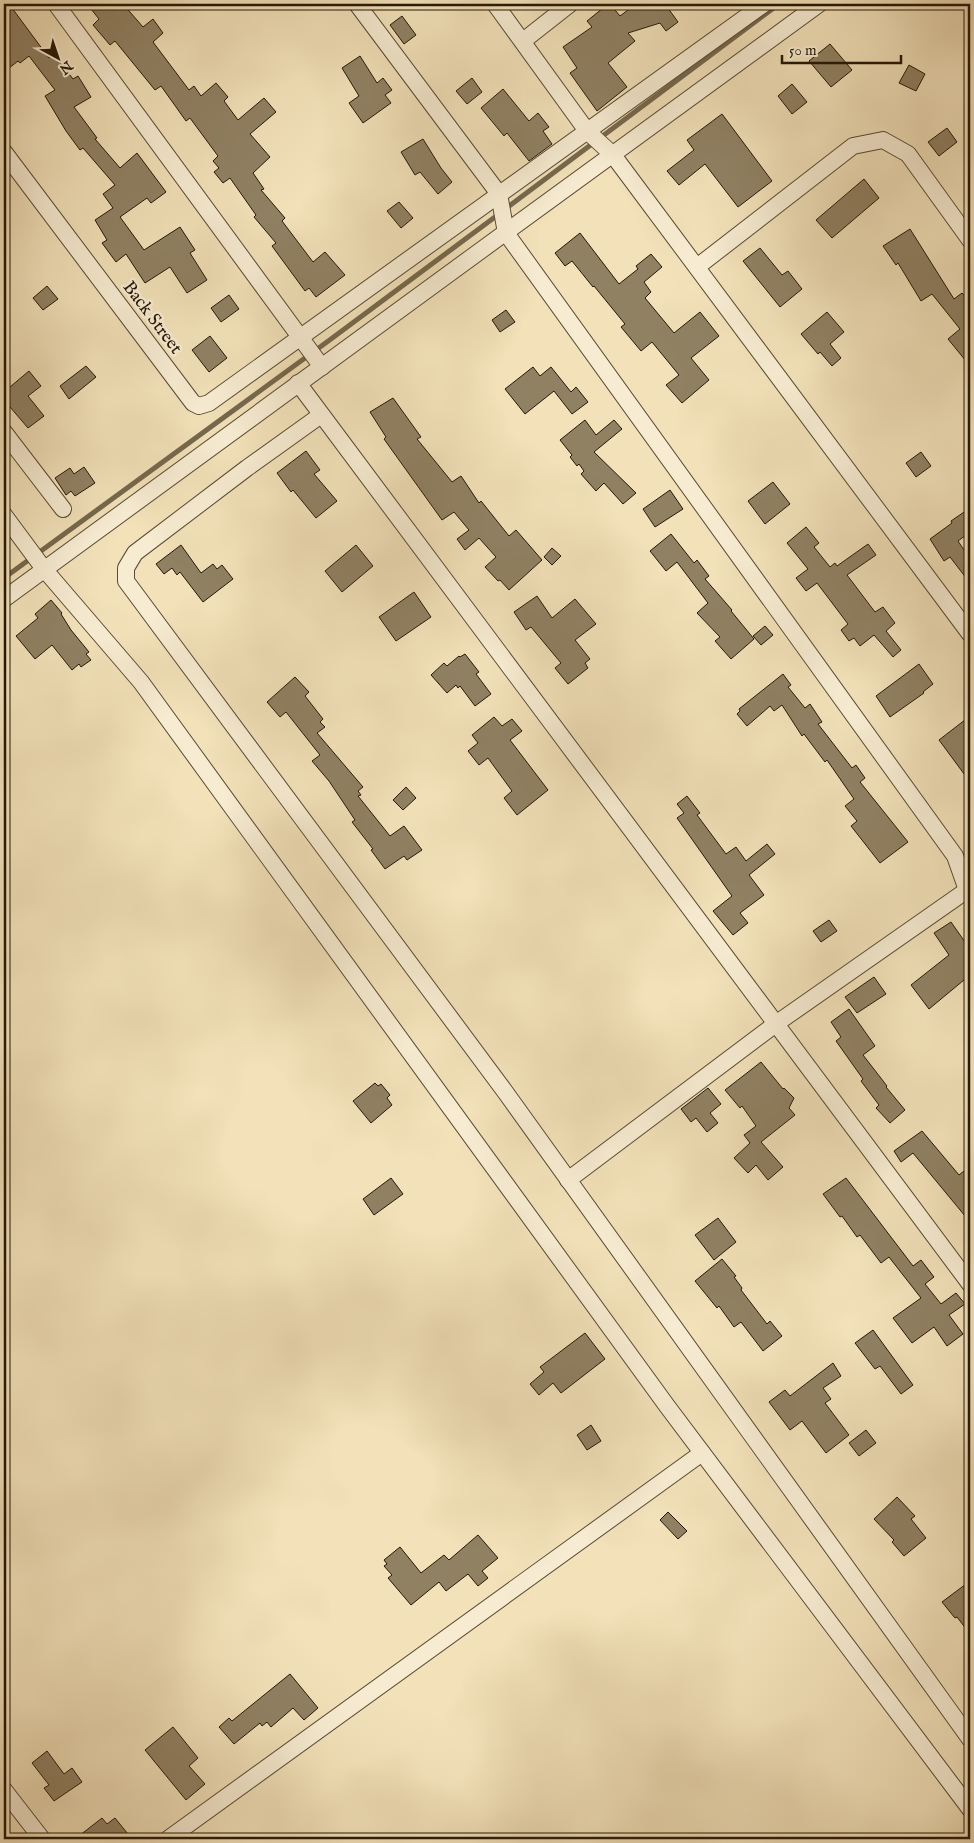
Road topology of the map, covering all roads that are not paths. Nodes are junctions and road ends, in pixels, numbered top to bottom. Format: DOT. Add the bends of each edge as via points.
graph roads {
  1 [pos="56,4"];
  2 [pos="357,4"];
  3 [pos="495,4"];
  4 [pos="570,4"];
  5 [pos="764,4"];
  6 [pos="819,4"];
  7 [pos="523,41"];
  8 [pos="587,131"];
  9 [pos="4,152"];
  10 [pos="613,155"];
  11 [pos="499,194"];
  12 [pos="506,233"];
  13 [pos="970,240"];
  14 [pos="697,267"];
  15 [pos="300,338"];
  16 [pos="322,367"];
  17 [pos="298,383"];
  18 [pos="321,415"];
  19 [pos="4,432"];
  20 [pos="63,509"];
  21 [pos="4,514"];
  22 [pos="44,569"];
  23 [pos="4,599"];
  24 [pos="970,634"];
  25 [pos="969,891"];
  26 [pos="777,1023"];
  27 [pos="568,1180"];
  28 [pos="970,1284"];
  29 [pos="702,1453"];
  30 [pos="970,1739"];
  31 [pos="4,1790"];
  32 [pos="970,1809"];
  33 [pos="42,1839"];
  34 [pos="168,1839"];
  1 -- 15 [label="street"];
  2 -- 11 [label="street"];
  3 -- 7 [label="street"];
  4 -- 7 [label="street"];
  5 -- 8 [label="street"];
  6 -- 10 [label="street"];
  7 -- 8 [label="street"];
  8 -- 10 [label="street"];
  8 -- 11 [label="street"];
  9 -- 15 [label="street, Back Street" via="193,403 199,406 209,403"];
  10 -- 12 [label="street"];
  10 -- 14 [label="street"];
  11 -- 12 [label="street"];
  11 -- 15 [label="street"];
  12 -- 16 [label="street"];
  12 -- 25 [label="street" via="955,856"];
  13 -- 14 [label="street" via="908,154 883,140 854,146"];
  14 -- 24 [label="street"];
  15 -- 16 [label="street"];
  16 -- 17 [label="street"];
  17 -- 18 [label="street"];
  17 -- 22 [label="street"];
  18 -- 26 [label="street"];
  18 -- 27 [label="street" via="136,553 126,568 126,581"];
  19 -- 20 [label="street"];
  21 -- 22 [label="street"];
  22 -- 23 [label="street"];
  22 -- 29 [label="street" via="141,682"];
  25 -- 26 [label="street"];
  26 -- 27 [label="street"];
  26 -- 28 [label="street"];
  27 -- 30 [label="street"];
  29 -- 32 [label="street"];
  29 -- 34 [label="street"];
  31 -- 33 [label="street"];
}
